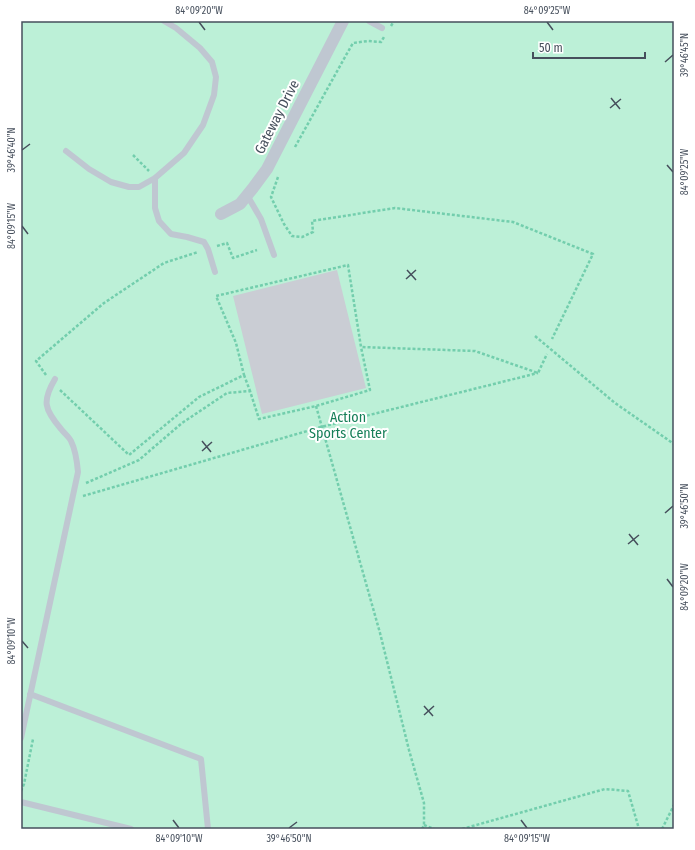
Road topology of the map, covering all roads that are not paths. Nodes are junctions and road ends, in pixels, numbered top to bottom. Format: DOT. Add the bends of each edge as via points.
graph roads {
  1 [pos="164,21"];
  2 [pos="342,21"];
  3 [pos="369,21"];
  4 [pos="385,30"];
  5 [pos="66,151"];
  6 [pos="155,178"];
  7 [pos="247,195"];
  8 [pos="221,214"];
  9 [pos="274,255"];
  10 [pos="215,272"];
  11 [pos="52,378"];
  12 [pos="30,694"];
  13 [pos="21,738"];
  14 [pos="21,802"];
  15 [pos="130,829"];
  16 [pos="208,829"];
  1 -- 6 [label="lane" via="200,48 212,62 216,77 214,95 203,124 184,153"];
  2 -- 7 [label="street, Gateway Drive" via="267,169"];
  3 -- 4 [label="lane"];
  5 -- 6 [label="lane" via="89,169 123,186 139,187"];
  6 -- 10 [label="lane" via="155,208 159,221 171,234 204,242"];
  7 -- 8 [label="street, Gateway Drive" via="240,204"];
  7 -- 9 [label="lane" via="261,219"];
  11 -- 12 [label="lane" via="46,404 52,418 71,441 76,452 78,472"];
  12 -- 13 [label="lane"];
  12 -- 16 [label="lane" via="201,759"];
  14 -- 15 [label="lane"];
}
